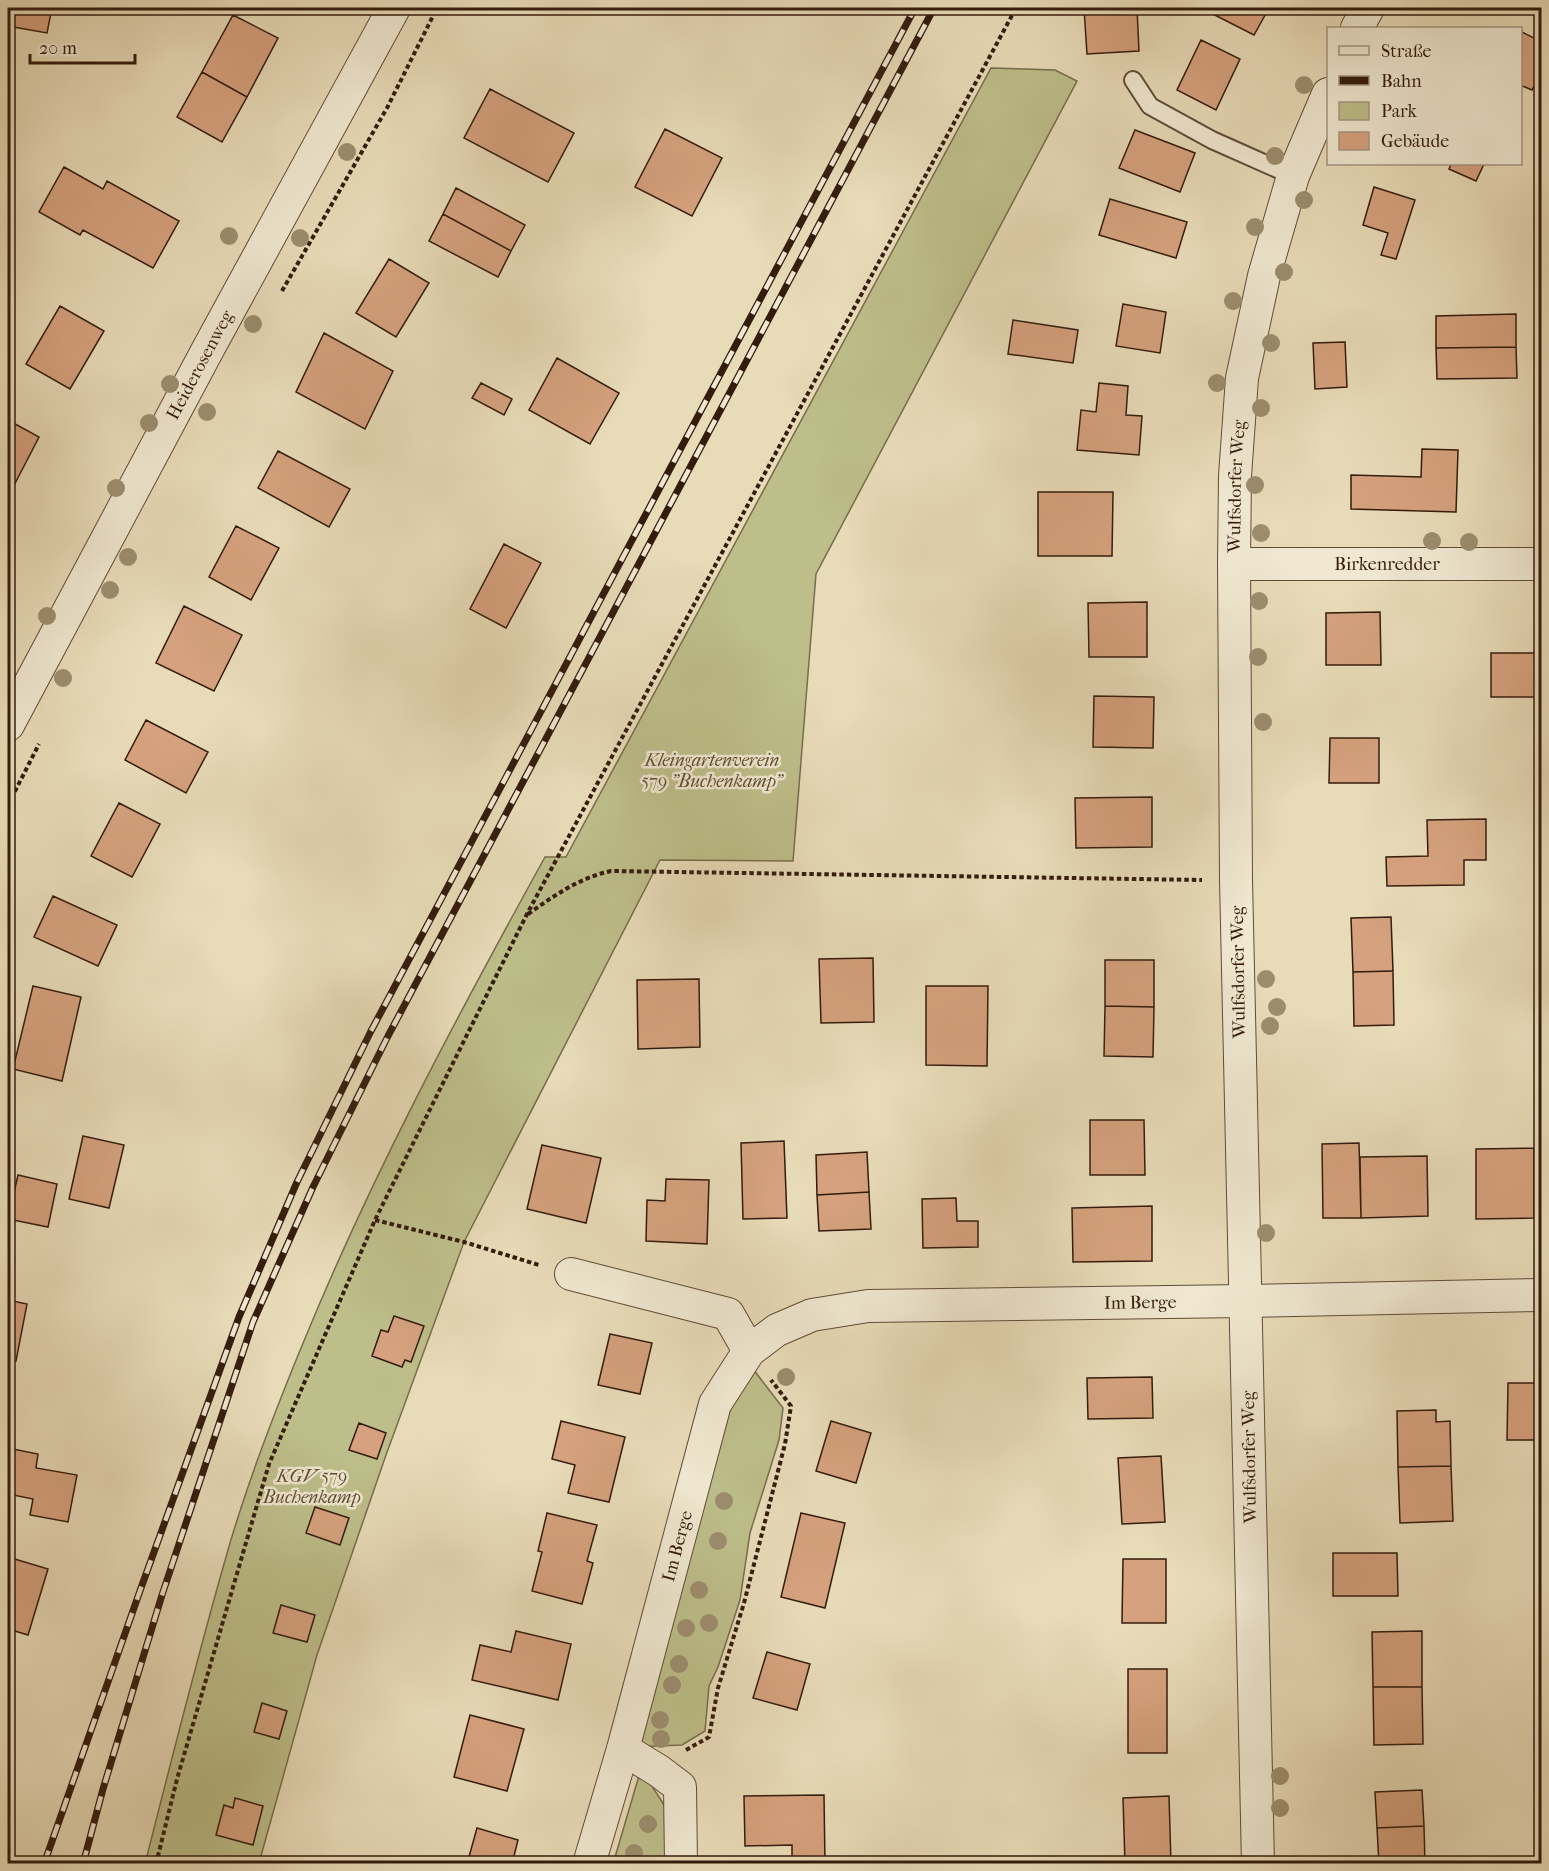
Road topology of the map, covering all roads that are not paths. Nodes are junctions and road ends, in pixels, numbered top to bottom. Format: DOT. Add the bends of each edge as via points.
graph roads {
  1 [pos="394,8"];
  2 [pos="1368,8"];
  3 [pos="1358,27"];
  4 [pos="1133,80"];
  5 [pos="1327,99"];
  6 [pos="1293,176"];
  7 [pos="1234,564"];
  8 [pos="1542,564"];
  9 [pos="8,724"];
  10 [pos="571,1274"];
  11 [pos="1542,1295"];
  12 [pos="1245,1301"];
  13 [pos="749,1351"];
  14 [pos="623,1749"];
  15 [pos="589,1863"];
  16 [pos="681,1863"];
  17 [pos="1258,1863"];
  1 -- 9 [label="street, Heiderosenweg"];
  2 -- 3 [label="street"];
  4 -- 6 [label="lane" via="1150,106 1212,140"];
  5 -- 6 [label="street, Wulfsdorfer Weg"];
  6 -- 7 [label="street, Wulfsdorfer Weg" via="1264,276 1242,378"];
  7 -- 8 [label="street, Birkenredder"];
  7 -- 12 [label="street, Wulfsdorfer Weg"];
  10 -- 13 [label="street" via="728,1314"];
  11 -- 12 [label="street, Im Berge"];
  12 -- 13 [label="street, Im Berge" via="868,1306 812,1315 777,1330"];
  12 -- 17 [label="street, Wulfsdorfer Weg"];
  13 -- 14 [label="street, Im Berge" via="715,1404"];
  14 -- 15 [label="street, Im Berge"];
  14 -- 16 [label="street" via="680,1786"];
}
